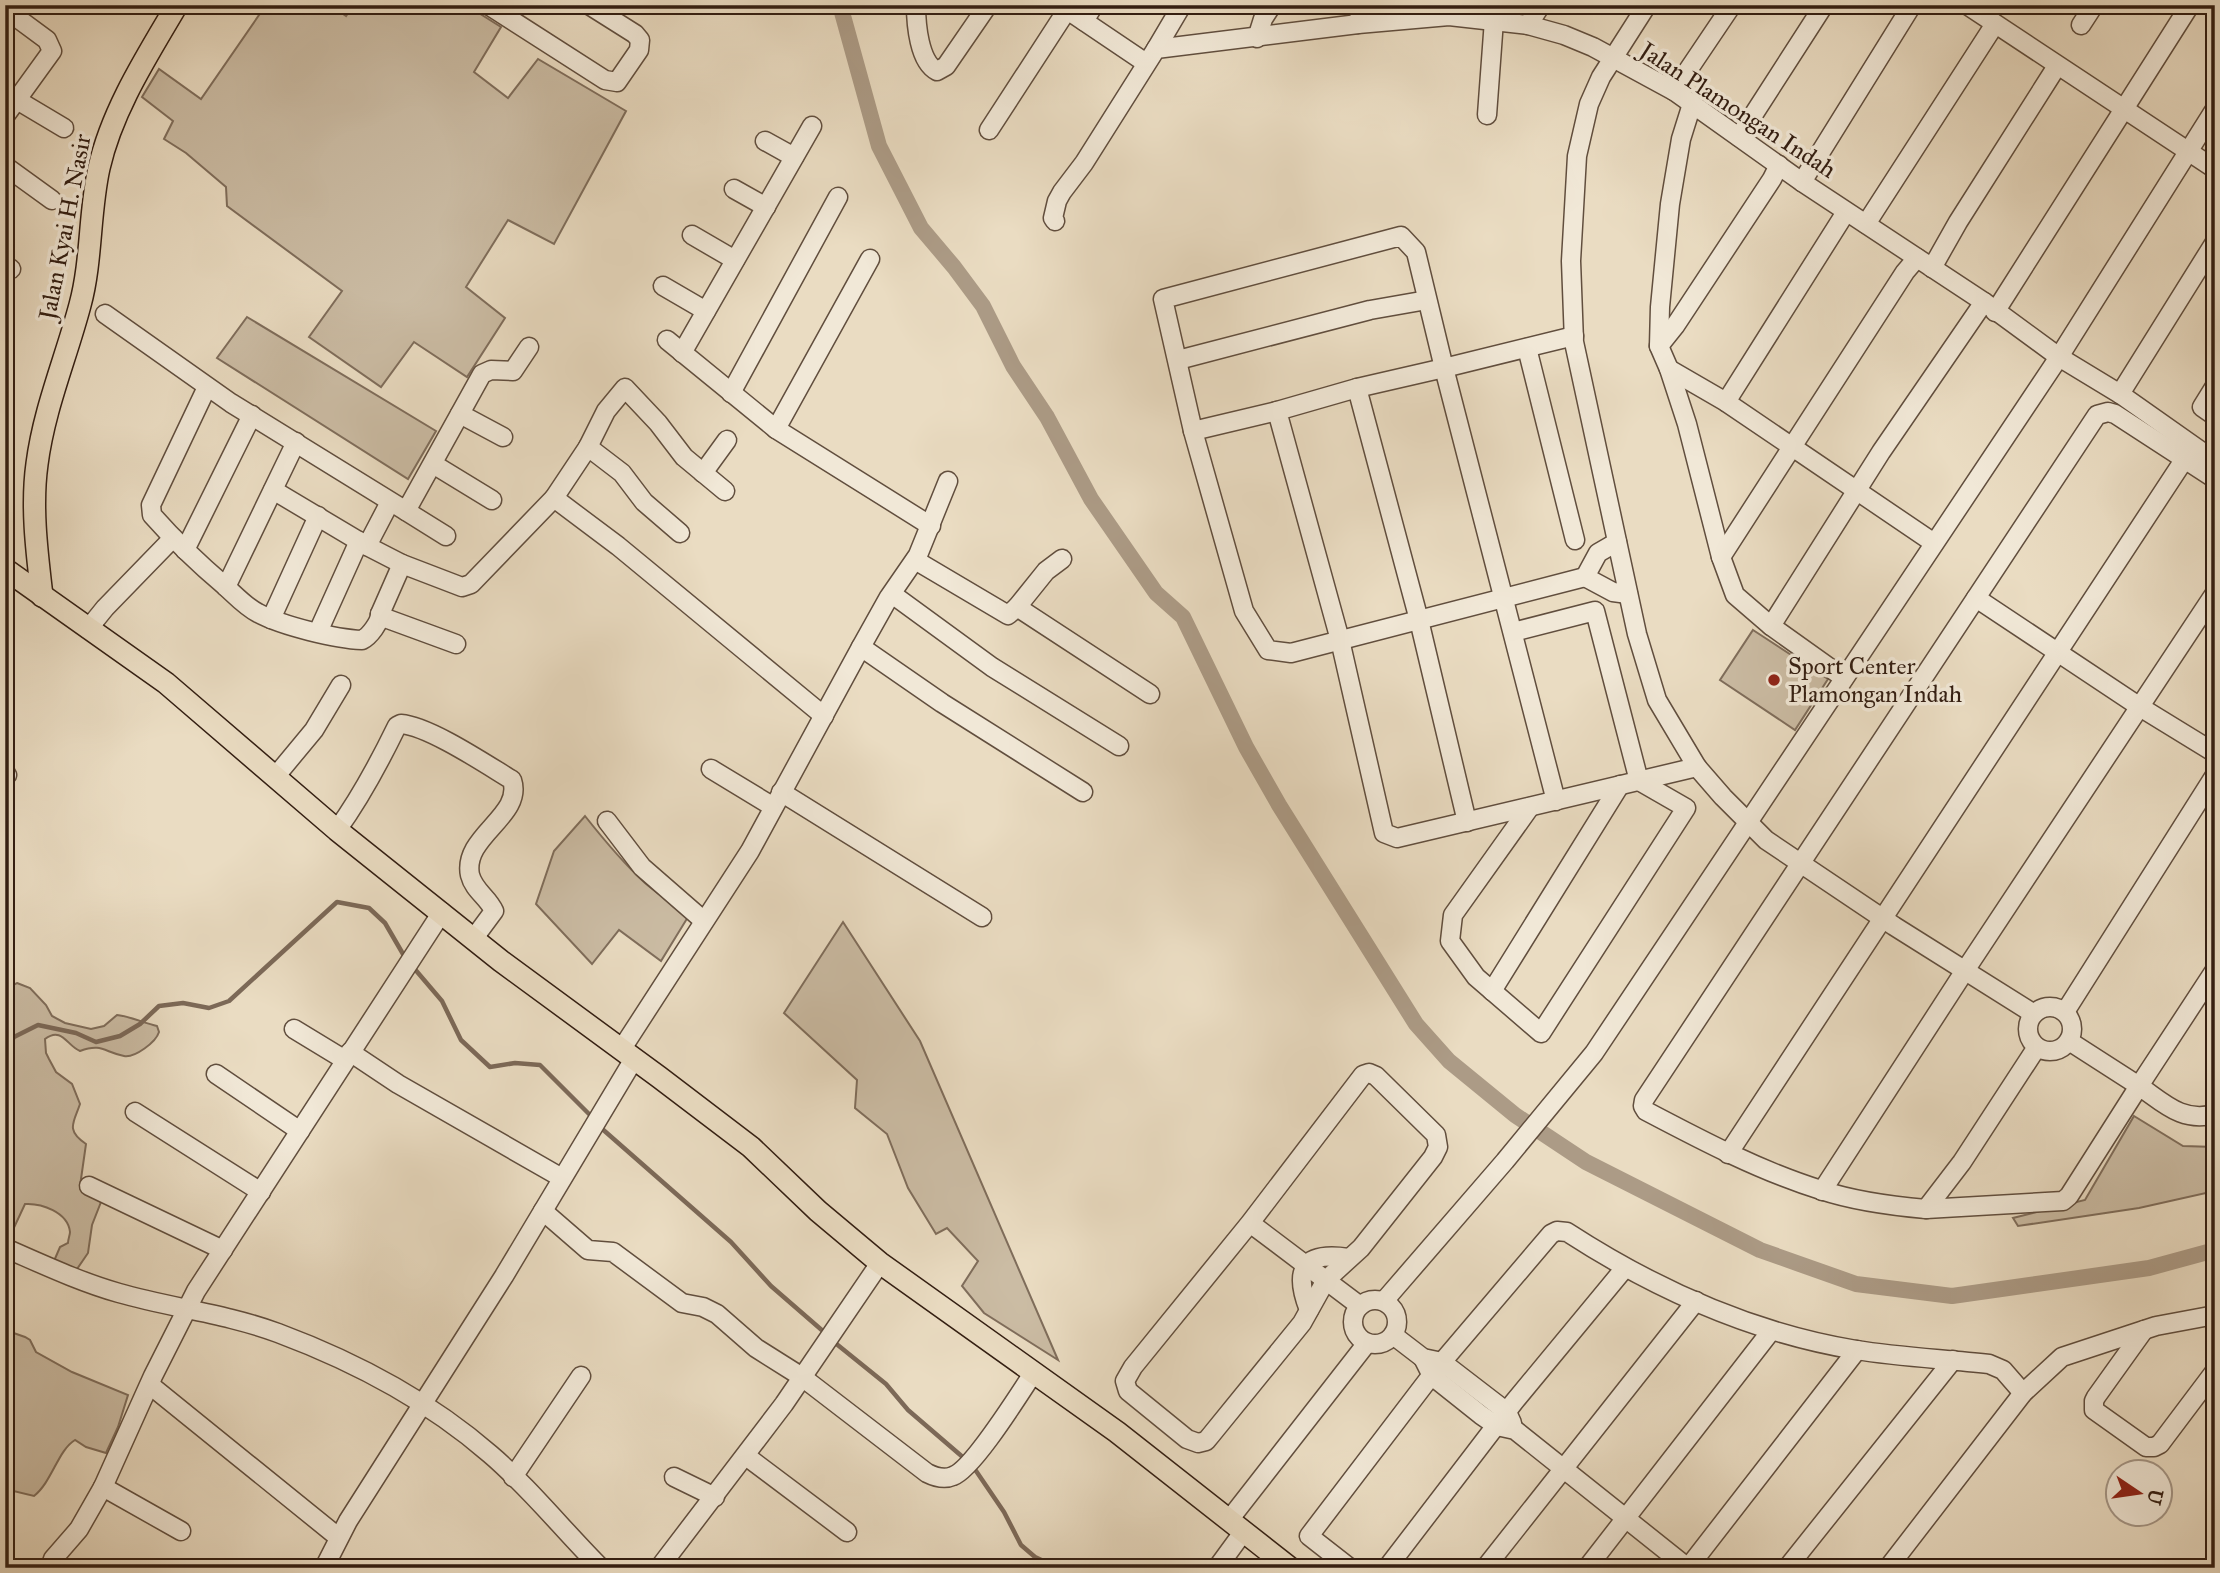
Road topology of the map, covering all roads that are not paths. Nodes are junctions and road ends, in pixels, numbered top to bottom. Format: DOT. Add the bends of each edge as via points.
graph roads {
  1 [pos="177,5"];
  2 [pos="488,5"];
  3 [pos="589,5"];
  4 [pos="916,5"];
  5 [pos="988,5"];
  6 [pos="1094,5"];
  7 [pos="1182,5"];
  8 [pos="1272,5"];
  9 [pos="1362,5"];
  10 [pos="1541,5"];
  11 [pos="1647,5"];
  12 [pos="1732,5"];
  13 [pos="1824,5"];
  14 [pos="1912,5"];
  15 [pos="1967,5"];
  16 [pos="2094,5"];
  17 [pos="2190,5"];
  18 [pos="1064,8"];
  19 [pos="5,9"];
  20 [pos="1451,11"];
  21 [pos="1990,15"];
  22 [pos="1494,20"];
  23 [pos="1084,21"];
  24 [pos="1359,24"];
  25 [pos="1528,25"];
  26 [pos="2081,25"];
  27 [pos="1257,38"];
  28 [pos="1151,56"];
  29 [pos="1614,59"];
  30 [pos="2057,66"];
  31 [pos="1674,91"];
  32 [pos="17,100"];
  33 [pos="1692,104"];
  34 [pos="2215,109"];
  35 [pos="2124,110"];
  36 [pos="5,116"];
  37 [pos="1487,116"];
  38 [pos="812,126"];
  39 [pos="65,128"];
  40 [pos="989,130"];
  41 [pos="1739,137"];
  42 [pos="765,141"];
  43 [pos="2188,152"];
  44 [pos="794,158"];
  45 [pos="1779,165"];
  46 [pos="5,166"];
  47 [pos="2215,169"];
  48 [pos="1802,182"];
  49 [pos="734,189"];
  50 [pos="838,197"];
  51 [pos="52,200"];
  52 [pos="766,207"];
  53 [pos="1846,212"];
  54 [pos="1055,221"];
  55 [pos="1867,224"];
  56 [pos="692,235"];
  57 [pos="2215,242"];
  58 [pos="870,259"];
  59 [pos="735,260"];
  60 [pos="1924,263"];
  61 [pos="663,286"];
  62 [pos="1427,300"];
  63 [pos="1989,307"];
  64 [pos="706,311"];
  65 [pos="105,314"];
  66 [pos="1574,335"];
  67 [pos="667,340"];
  68 [pos="1659,346"];
  69 [pos="529,347"];
  70 [pos="1527,348"];
  71 [pos="682,353"];
  72 [pos="2059,357"];
  73 [pos="1178,360"];
  74 [pos="1444,368"];
  75 [pos="1669,369"];
  76 [pos="2215,386"];
  77 [pos="207,387"];
  78 [pos="1357,388"];
  79 [pos="731,393"];
  80 [pos="2120,394"];
  81 [pos="1726,402"];
  82 [pos="1278,411"];
  83 [pos="460,414"];
  84 [pos="252,415"];
  85 [pos="2215,416"];
  86 [pos="776,429"];
  87 [pos="1193,431"];
  88 [pos="503,437"];
  89 [pos="727,440"];
  90 [pos="296,442"];
  91 [pos="1790,446"];
  92 [pos="588,447"];
  93 [pos="2185,460"];
  94 [pos="2215,461"];
  95 [pos="433,464"];
  96 [pos="703,473"];
  97 [pos="2215,479"];
  98 [pos="948,481"];
  99 [pos="273,490"];
  100 [pos="725,491"];
  101 [pos="1857,491"];
  102 [pos="554,498"];
  103 [pos="492,500"];
  104 [pos="390,502"];
  105 [pos="406,511"];
  106 [pos="318,516"];
  107 [pos="932,526"];
  108 [pos="680,533"];
  109 [pos="446,536"];
  110 [pos="1575,540"];
  111 [pos="1617,542"];
  112 [pos="363,543"];
  113 [pos="179,544"];
  114 [pos="1934,544"];
  115 [pos="1721,557"];
  116 [pos="915,559"];
  117 [pos="1062,559"];
  118 [pos="402,564"];
  119 [pos="5,569"];
  120 [pos="1584,577"];
  121 [pos="226,587"];
  122 [pos="2215,593"];
  123 [pos="892,594"];
  124 [pos="1628,594"];
  125 [pos="42,596"];
  126 [pos="1505,598"];
  127 [pos="1976,598"];
  128 [pos="1017,607"];
  129 [pos="380,614"];
  130 [pos="271,618"];
  131 [pos="1419,620"];
  132 [pos="1771,626"];
  133 [pos="88,629"];
  134 [pos="318,632"];
  135 [pos="1513,632"];
  136 [pos="1340,640"];
  137 [pos="457,644"];
  138 [pos="861,647"];
  139 [pos="2059,653"];
  140 [pos="1844,678"];
  141 [pos="341,685"];
  142 [pos="1150,694"];
  143 [pos="2140,707"];
  144 [pos="824,716"];
  145 [pos="1119,746"];
  146 [pos="2215,753"];
  147 [pos="1697,767"];
  148 [pos="711,769"];
  149 [pos="275,777"];
  150 [pos="2215,777"];
  151 [pos="1639,781"];
  152 [pos="1620,785"];
  153 [pos="1083,792"];
  154 [pos="777,799"];
  155 [pos="1556,801"];
  156 [pos="1530,807"];
  157 [pos="607,821"];
  158 [pos="1467,822"];
  159 [pos="1748,824"];
  160 [pos="337,830"];
  161 [pos="1801,862"];
  162 [pos="442,912"];
  163 [pos="982,917"];
  164 [pos="1882,918"];
  165 [pos="704,921"];
  166 [pos="474,938"];
  167 [pos="2215,970"];
  168 [pos="1964,972"];
  169 [pos="1492,991"];
  170 [pos="2065,1012"];
  171 [pos="2034,1014"];
  172 [pos="295,1029"];
  173 [pos="2069,1041"];
  174 [pos="2037,1047"];
  175 [pos="628,1055"];
  176 [pos="347,1056"];
  177 [pos="216,1074"];
  178 [pos="2138,1086"];
  179 [pos="135,1112"];
  180 [pos="2215,1114"];
  181 [pos="300,1131"];
  182 [pos="1728,1154"];
  183 [pos="562,1178"];
  184 [pos="89,1186"];
  185 [pos="1822,1191"];
  186 [pos="261,1192"];
  187 [pos="1926,1209"];
  188 [pos="543,1211"];
  189 [pos="1250,1223"];
  190 [pos="5,1248"];
  191 [pos="223,1250"];
  192 [pos="1348,1258"];
  193 [pos="880,1262"];
  194 [pos="1307,1266"];
  195 [pos="1624,1269"];
  196 [pos="1326,1280"];
  197 [pos="1384,1301"];
  198 [pos="1696,1301"];
  199 [pos="1360,1306"];
  200 [pos="186,1309"];
  201 [pos="1309,1310"];
  202 [pos="2215,1315"];
  203 [pos="2144,1330"];
  204 [pos="1771,1331"];
  205 [pos="1393,1335"];
  206 [pos="1367,1343"];
  207 [pos="1857,1350"];
  208 [pos="1953,1360"];
  209 [pos="1437,1369"];
  210 [pos="2215,1371"];
  211 [pos="1034,1372"];
  212 [pos="581,1376"];
  213 [pos="802,1377"];
  214 [pos="150,1385"];
  215 [pos="2023,1393"];
  216 [pos="423,1404"];
  217 [pos="1502,1419"];
  218 [pos="746,1456"];
  219 [pos="1564,1468"];
  220 [pos="513,1477"];
  221 [pos="674,1477"];
  222 [pos="103,1488"];
  223 [pos="715,1497"];
  224 [pos="1626,1517"];
  225 [pos="1236,1525"];
  226 [pos="181,1531"];
  227 [pos="847,1532"];
  228 [pos="338,1537"];
  229 [pos="50,1568"];
  230 [pos="324,1568"];
  231 [pos="601,1568"];
  232 [pos="659,1568"];
  233 [pos="1217,1568"];
  234 [pos="1290,1568"];
  235 [pos="1350,1568"];
  236 [pos="1387,1568"];
  237 [pos="1485,1568"];
  238 [pos="1587,1568"];
  239 [pos="1688,1568"];
  240 [pos="1787,1568"];
  241 [pos="1888,1568"];
  1 -- 125 [label="main road, Jalan Kyai H. Nasir" via="129,90 100,167 81,303 37,464"];
  2 -- 3 [label="street" via="605,80 617,82 639,50 640,40"];
  4 -- 5 [label="street" via="922,47 928,64 937,71 946,66"];
  6 -- 23 [label="street"];
  7 -- 28 [label="street"];
  8 -- 27 [label="street"];
  9 -- 24 [label="street"];
  10 -- 25 [label="street"];
  11 -- 29 [label="street"];
  12 -- 31 [label="street"];
  13 -- 41 [label="street"];
  14 -- 48 [label="street"];
  15 -- 21 [label="street"];
  16 -- 26 [label="street"];
  17 -- 35 [label="street"];
  18 -- 23 [label="street"];
  18 -- 40 [label="street"];
  19 -- 32 [label="street" via="52,47"];
  20 -- 22 [label="street, Jalan Plamongan Indah"];
  20 -- 24 [label="street, Jalan Plamongan Indah"];
  21 -- 30 [label="street"];
  21 -- 55 [label="street"];
  22 -- 25 [label="street, Jalan Plamongan Indah"];
  22 -- 37 [label="street"];
  23 -- 28 [label="street"];
  24 -- 27 [label="street, Jalan Plamongan Indah"];
  25 -- 29 [label="street, Jalan Plamongan Indah" via="1564,35"];
  27 -- 28 [label="street, Jalan Plamongan Indah"];
  28 -- 54 [label="street" via="1056,201"];
  29 -- 31 [label="street, Jalan Plamongan Indah"];
  29 -- 66 [label="street" via="1589,104 1577,156 1571,261"];
  30 -- 35 [label="street"];
  30 -- 60 [label="street" via="1958,222"];
  31 -- 33 [label="street, Jalan Plamongan Indah"];
  32 -- 36 [label="street"];
  32 -- 39 [label="street"];
  33 -- 41 [label="street, Jalan Plamongan Indah"];
  33 -- 68 [label="street" via="1670,204"];
  34 -- 43 [label="street"];
  35 -- 43 [label="street"];
  35 -- 63 [label="street"];
  38 -- 44 [label="street"];
  41 -- 45 [label="street, Jalan Plamongan Indah"];
  42 -- 44 [label="street"];
  43 -- 47 [label="street"];
  43 -- 72 [label="street"];
  44 -- 52 [label="street"];
  45 -- 48 [label="street, Jalan Plamongan Indah"];
  45 -- 68 [label="street"];
  46 -- 51 [label="street"];
  48 -- 53 [label="street, Jalan Plamongan Indah"];
  49 -- 52 [label="street"];
  50 -- 79 [label="street"];
  52 -- 59 [label="street"];
  53 -- 55 [label="street, Jalan Plamongan Indah"];
  53 -- 81 [label="street"];
  55 -- 60 [label="street, Jalan Plamongan Indah"];
  56 -- 59 [label="street"];
  57 -- 80 [label="street"];
  58 -- 86 [label="street"];
  59 -- 64 [label="street"];
  60 -- 63 [label="street, Jalan Plamongan Indah"];
  60 -- 91 [label="street" via="1905,272"];
  61 -- 64 [label="street"];
  62 -- 73 [label="street" via="1370,310"];
  62 -- 73 [label="street" via="1416,252 1401,236 1163,299"];
  62 -- 74 [label="street"];
  63 -- 72 [label="street, Jalan Plamongan Indah"];
  63 -- 101 [label="street"];
  64 -- 71 [label="street"];
  65 -- 77 [label="street"];
  66 -- 70 [label="street"];
  66 -- 111 [label="street"];
  67 -- 71 [label="street"];
  68 -- 75 [label="street"];
  69 -- 83 [label="street" via="513,371 485,371"];
  70 -- 74 [label="street"];
  70 -- 110 [label="street"];
  71 -- 79 [label="street"];
  72 -- 80 [label="street, Jalan Plamongan Indah"];
  72 -- 114 [label="street"];
  73 -- 87 [label="street"];
  74 -- 78 [label="street"];
  74 -- 126 [label="street"];
  75 -- 81 [label="street"];
  75 -- 115 [label="street"];
  76 -- 85 [label="street" via="2202,407"];
  77 -- 84 [label="street"];
  77 -- 113 [label="street" via="152,500 152,515"];
  78 -- 82 [label="street"];
  78 -- 131 [label="street"];
  79 -- 86 [label="street"];
  80 -- 94 [label="street, Jalan Plamongan Indah"];
  81 -- 91 [label="street"];
  82 -- 87 [label="street"];
  82 -- 136 [label="street"];
  83 -- 88 [label="street"];
  83 -- 95 [label="street"];
  84 -- 90 [label="street"];
  84 -- 113 [label="street"];
  86 -- 107 [label="street"];
  87 -- 136 [label="street" via="1244,611 1268,650 1291,653"];
  89 -- 96 [label="street"];
  90 -- 99 [label="street"];
  90 -- 104 [label="street"];
  91 -- 101 [label="street"];
  91 -- 115 [label="street"];
  92 -- 96 [label="street" via="606,411 625,388"];
  92 -- 102 [label="street"];
  92 -- 108 [label="street" via="622,473 644,502"];
  93 -- 97 [label="street"];
  93 -- 127 [label="street" via="2115,414 2097,415"];
  93 -- 139 [label="street"];
  95 -- 103 [label="street"];
  95 -- 105 [label="street"];
  96 -- 100 [label="street"];
  98 -- 107 [label="street"];
  99 -- 106 [label="street"];
  99 -- 121 [label="street"];
  101 -- 114 [label="street"];
  101 -- 132 [label="street"];
  102 -- 118 [label="street" via="468,586 455,586"];
  102 -- 144 [label="street"];
  104 -- 105 [label="street"];
  104 -- 112 [label="street"];
  105 -- 109 [label="street"];
  106 -- 112 [label="street"];
  106 -- 130 [label="street"];
  107 -- 116 [label="street"];
  111 -- 120 [label="street" via="1598,553"];
  111 -- 124 [label="street"];
  112 -- 118 [label="street"];
  112 -- 134 [label="street"];
  113 -- 121 [label="street"];
  113 -- 133 [label="street" via="105,608"];
  114 -- 140 [label="street"];
  115 -- 132 [label="street" via="1735,595"];
  116 -- 123 [label="street"];
  116 -- 128 [label="street" via="1008,615"];
  117 -- 128 [label="street"];
  118 -- 129 [label="street"];
  119 -- 125 [label="main road"];
  120 -- 124 [label="street" via="1613,592"];
  120 -- 126 [label="street"];
  121 -- 130 [label="street" via="246,606"];
  122 -- 143 [label="street"];
  123 -- 138 [label="street"];
  123 -- 145 [label="street" via="992,667"];
  124 -- 147 [label="street" via="1657,700"];
  125 -- 133 [label="main road"];
  126 -- 131 [label="street"];
  126 -- 135 [label="street"];
  127 -- 139 [label="street"];
  127 -- 161 [label="street"];
  128 -- 142 [label="street"];
  129 -- 134 [label="street" via="362,639"];
  129 -- 137 [label="street"];
  130 -- 134 [label="street"];
  131 -- 136 [label="street"];
  131 -- 158 [label="street"];
  132 -- 140 [label="street"];
  133 -- 149 [label="main road" via="166,683"];
  135 -- 151 [label="street" via="1595,611"];
  135 -- 155 [label="street"];
  136 -- 158 [label="street" via="1384,833 1397,838"];
  138 -- 144 [label="street"];
  138 -- 153 [label="street"];
  139 -- 143 [label="street"];
  139 -- 164 [label="street"];
  140 -- 159 [label="street"];
  141 -- 149 [label="street" via="314,730"];
  143 -- 146 [label="street"];
  143 -- 168 [label="street"];
  144 -- 154 [label="street"];
  147 -- 151 [label="street"];
  147 -- 159 [label="street"];
  148 -- 154 [label="street"];
  149 -- 160 [label="main road"];
  150 -- 170 [label="street"];
  151 -- 152 [label="street"];
  151 -- 169 [label="street" via="1686,808 1541,1033"];
  152 -- 155 [label="street"];
  152 -- 169 [label="street"];
  154 -- 163 [label="street"];
  154 -- 165 [label="street" via="750,851"];
  155 -- 156 [label="street"];
  156 -- 158 [label="street"];
  156 -- 169 [label="street" via="1453,915 1450,942 1476,978"];
  157 -- 165 [label="street" via="642,867"];
  159 -- 161 [label="street"];
  159 -- 197 [label="street" via="1594,1053"];
  160 -- 162 [label="main road"];
  160 -- 166 [label="street" via="399,724 418,728 512,780 506,810 470,859 475,889 494,911"];
  161 -- 164 [label="street"];
  161 -- 182 [label="street" via="1643,1103 1646,1111"];
  162 -- 166 [label="main road"];
  162 -- 176 [label="street"];
  164 -- 168 [label="street"];
  164 -- 182 [label="street"];
  165 -- 175 [label="street"];
  166 -- 175 [label="main road"];
  167 -- 178 [label="street"];
  168 -- 171 [label="street"];
  168 -- 185 [label="street"];
  170 -- 171 [label="street" via="2049,1006"];
  170 -- 173 [label="street" via="2072,1026"];
  171 -- 174 [label="street" via="2028,1031"];
  172 -- 176 [label="street"];
  173 -- 174 [label="street" via="2054,1051"];
  173 -- 178 [label="street"];
  174 -- 187 [label="street"];
  175 -- 183 [label="street"];
  175 -- 193 [label="main road" via="751,1147"];
  176 -- 181 [label="street"];
  176 -- 183 [label="street"];
  177 -- 181 [label="street"];
  178 -- 180 [label="street" via="2182,1114 2194,1118"];
  178 -- 187 [label="street" via="2063,1201"];
  179 -- 186 [label="street"];
  181 -- 186 [label="street"];
  182 -- 185 [label="street"];
  183 -- 188 [label="street"];
  184 -- 191 [label="street"];
  185 -- 187 [label="street"];
  186 -- 191 [label="street"];
  188 -- 213 [label="street" via="588,1250 613,1252 682,1303 709,1309"];
  188 -- 216 [label="street"];
  189 -- 192 [label="street" via="1360,1078 1373,1073 1436,1135 1438,1147 1361,1248"];
  189 -- 194 [label="street"];
  189 -- 201 [label="street" via="1133,1367 1126,1388 1188,1438 1201,1443"];
  190 -- 200 [label="street" via="107,1290"];
  191 -- 200 [label="street"];
  192 -- 194 [label="street" via="1329,1256"];
  192 -- 196 [label="street"];
  193 -- 211 [label="main road"];
  193 -- 213 [label="street"];
  194 -- 196 [label="street"];
  194 -- 201 [label="street" via="1300,1287"];
  195 -- 198 [label="street"];
  195 -- 209 [label="street" via="1567,1232 1554,1232"];
  195 -- 217 [label="street"];
  196 -- 199 [label="street"];
  196 -- 201 [label="street"];
  197 -- 199 [label="street" via="1371,1300"];
  197 -- 205 [label="street" via="1397,1316"];
  198 -- 204 [label="street"];
  198 -- 219 [label="street"];
  199 -- 206 [label="street" via="1353,1326"];
  200 -- 214 [label="street"];
  200 -- 216 [label="street" via="279,1333"];
  202 -- 203 [label="street"];
  203 -- 210 [label="street" via="2096,1396 2093,1407 2146,1447 2160,1444"];
  203 -- 215 [label="street" via="2062,1357"];
  204 -- 207 [label="street"];
  204 -- 224 [label="street"];
  205 -- 206 [label="street" via="1381,1343"];
  205 -- 209 [label="street"];
  206 -- 225 [label="street"];
  207 -- 208 [label="street"];
  207 -- 239 [label="street"];
  208 -- 215 [label="street" via="1997,1367"];
  208 -- 240 [label="street"];
  209 -- 217 [label="street"];
  209 -- 235 [label="street" via="1309,1536"];
  211 -- 213 [label="street" via="974,1458 951,1477 927,1473"];
  211 -- 225 [label="main road"];
  212 -- 220 [label="street"];
  213 -- 218 [label="street"];
  214 -- 222 [label="street"];
  214 -- 228 [label="street"];
  215 -- 241 [label="street"];
  216 -- 220 [label="street" via="470,1437"];
  216 -- 228 [label="street"];
  217 -- 219 [label="street"];
  217 -- 236 [label="street"];
  218 -- 223 [label="street"];
  218 -- 227 [label="street"];
  219 -- 224 [label="street"];
  219 -- 237 [label="street"];
  220 -- 231 [label="street"];
  221 -- 223 [label="street"];
  222 -- 226 [label="street"];
  222 -- 229 [label="street"];
  223 -- 232 [label="street"];
  224 -- 238 [label="street"];
  224 -- 239 [label="street"];
  225 -- 233 [label="street"];
  225 -- 234 [label="main road"];
  228 -- 230 [label="street"];
}
